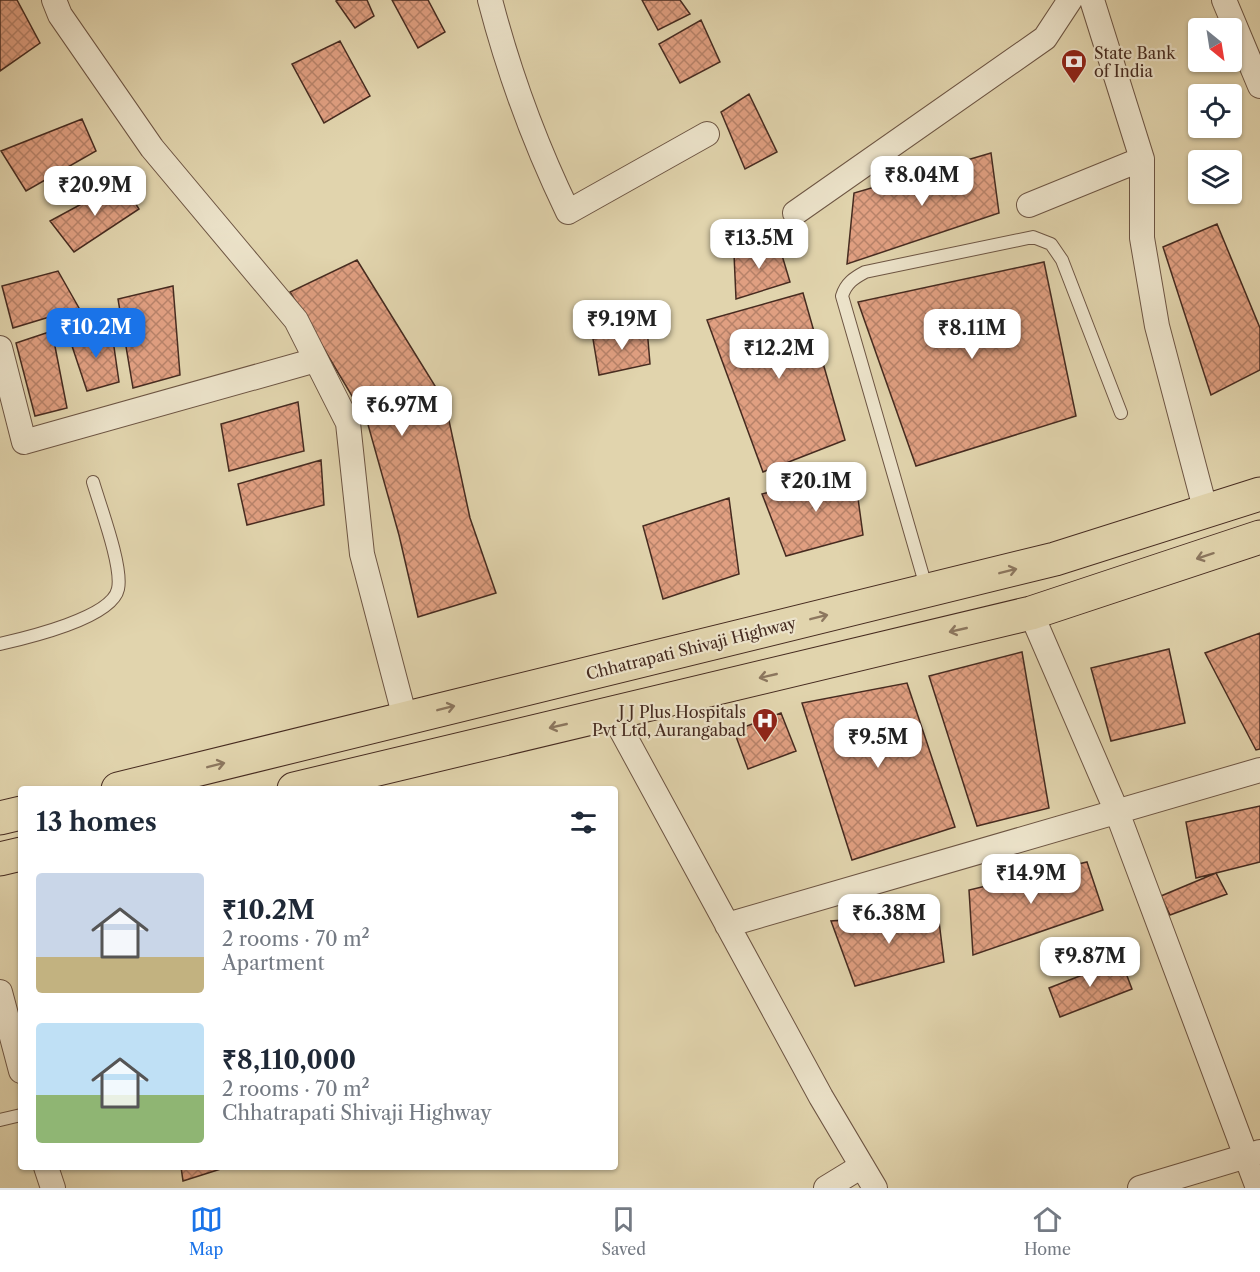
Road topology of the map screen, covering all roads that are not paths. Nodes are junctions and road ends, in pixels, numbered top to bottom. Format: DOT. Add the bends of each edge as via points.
graph roads {
  1 [pos="54,0"];
  2 [pos="490,0"];
  3 [pos="1070,0"];
  4 [pos="1092,0"];
  5 [pos="1224,0"];
  6 [pos="1260,86"];
  7 [pos="707,134"];
  8 [pos="1142,159"];
  9 [pos="1029,206"];
  10 [pos="795,213"];
  11 [pos="0,348"];
  12 [pos="316,360"];
  13 [pos="1121,413"];
  14 [pos="93,482"];
  15 [pos="1260,494"];
  16 [pos="1206,512"];
  17 [pos="1260,537"];
  18 [pos="927,591"];
  19 [pos="1032,613"];
  20 [pos="0,644"];
  21 [pos="612,713"];
  22 [pos="405,718"];
  23 [pos="1260,770"];
  24 [pos="130,786"];
  25 [pos="307,786"];
  26 [pos="1117,812"];
  27 [pos="18,814"];
  28 [pos="0,818"];
  29 [pos="18,855"];
  30 [pos="0,859"];
  31 [pos="727,925"];
  32 [pos="0,992"];
  33 [pos="18,1060"];
  34 [pos="18,1116"];
  35 [pos="0,1120"];
  36 [pos="1252,1153"];
  37 [pos="862,1166"];
  38 [pos="47,1170"];
  39 [pos="53,1188"];
  40 [pos="826,1188"];
  41 [pos="875,1188"];
  42 [pos="1140,1188"];
  43 [pos="1258,1188"];
  1 -- 12 [label="street" via="60,15 152,148 296,320"];
  2 -- 7 [label="street" via="500,40 543,160 568,212"];
  3 -- 10 [label="street" via="1045,38"];
  4 -- 8 [label="street"];
  5 -- 6 [label="street"];
  8 -- 9 [label="street"];
  8 -- 16 [label="street" via="1142,238 1157,326"];
  11 -- 12 [label="street" via="24,442"];
  12 -- 22 [label="street" via="348,423 362,554"];
  13 -- 18 [label="lane" via="1062,260 1051,244 1033,237 866,272 852,279 842,296"];
  14 -- 20 [label="lane" via="118,573 117,593 94,613 38,635"];
  15 -- 16 [label="highway, Chhatrapati Shivaji Highway"];
  18 -- 16 [label="highway, Chhatrapati Shivaji Highway, one-way" via="1055,559"];
  17 -- 19 [label="highway, one-way"];
  22 -- 18 [label="highway, Chhatrapati Shivaji Highway, one-way"];
  19 -- 21 [label="highway, one-way"];
  19 -- 26 [label="street"];
  21 -- 25 [label="highway, one-way"];
  21 -- 31 [label="street"];
  24 -- 22 [label="highway, Chhatrapati Shivaji Highway, one-way"];
  23 -- 26 [label="street"];
  26 -- 31 [label="street"];
  26 -- 36 [label="street"];
  27 -- 28 [label="highway"];
  29 -- 30 [label="highway"];
  31 -- 37 [label="street"];
  32 -- 33 [label="street"];
  34 -- 35 [label="lane"];
  36 -- 42 [label="street"];
  36 -- 43 [label="street"];
  37 -- 40 [label="street"];
  37 -- 41 [label="street"];
  38 -- 39 [label="street"];
}
